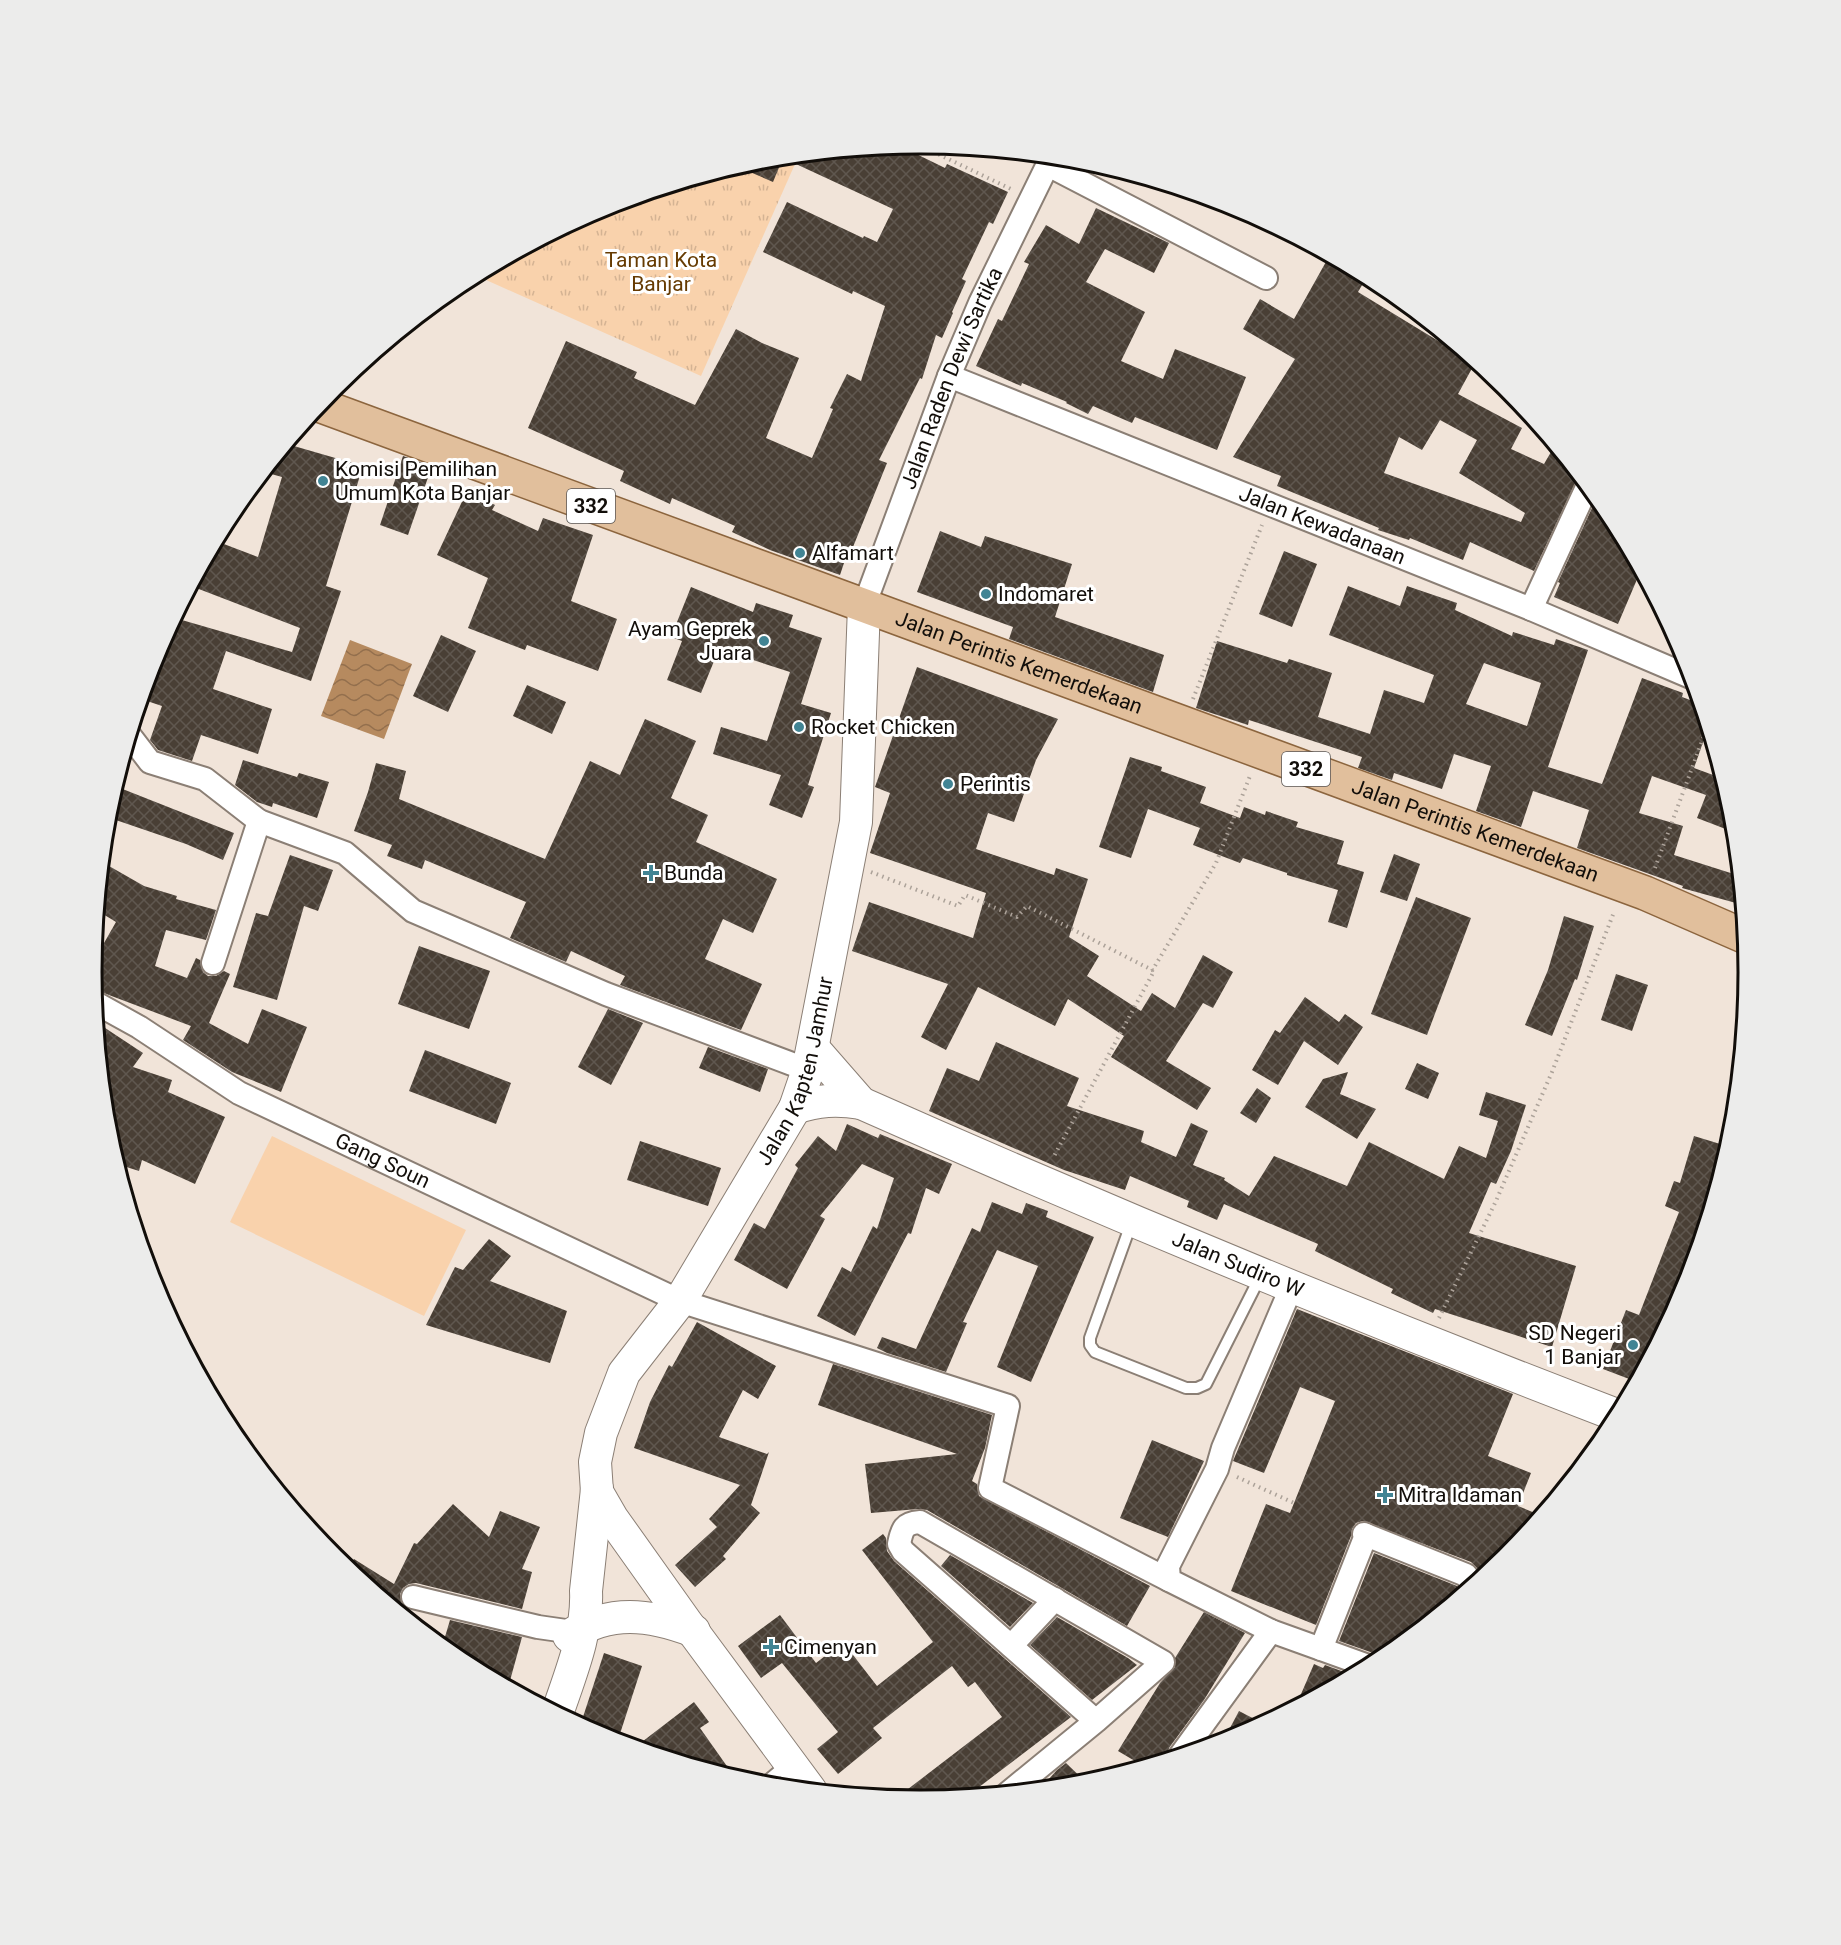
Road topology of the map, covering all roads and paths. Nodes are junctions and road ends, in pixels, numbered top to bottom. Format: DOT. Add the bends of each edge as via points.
graph roads {
  1 [pos="939,155"];
  2 [pos="1048,165"];
  3 [pos="1061,167"];
  4 [pos="1031,199"];
  5 [pos="1266,278"];
  6 [pos="949,376"];
  7 [pos="331,406"];
  8 [pos="1584,494"];
  9 [pos="1270,504"];
  10 [pos="864,606"];
  11 [pos="1531,609"];
  12 [pos="1680,667"];
  13 [pos="1182,724"];
  14 [pos="1704,735"];
  15 [pos="135,743"];
  16 [pos="1259,752"];
  17 [pos="259,821"];
  18 [pos="849,863"];
  19 [pos="1634,890"];
  20 [pos="1738,933"];
  21 [pos="213,963"];
  22 [pos="1152,971"];
  23 [pos="103,1007"];
  24 [pos="810,1059"];
  25 [pos="861,1103"];
  26 [pos="795,1108"];
  27 [pos="1040,1183"];
  28 [pos="1132,1221"];
  29 [pos="1261,1275"];
  30 [pos="1291,1288"];
  31 [pos="680,1301"];
  32 [pos="1426,1343"];
  33 [pos="1610,1413"];
  34 [pos="1217,1468"];
  35 [pos="597,1489"];
  36 [pos="1294,1503"];
  37 [pos="1169,1580"];
  38 [pos="1469,1580"];
  39 [pos="412,1597"];
  40 [pos="1055,1599"];
  41 [pos="693,1631"];
  42 [pos="1271,1631"];
  43 [pos="570,1633"];
  44 [pos="1011,1646"];
  45 [pos="1321,1649"];
  46 [pos="1359,1663"];
  47 [pos="540,1697"];
  48 [pos="558,1707"];
  49 [pos="1096,1721"];
  50 [pos="1187,1747"];
  51 [pos="790,1762"];
  52 [pos="772,1777"];
  53 [pos="805,1782"];
  54 [pos="1018,1785"];
  1 -- 4 [label="path"];
  2 -- 4 [label="street, Jalan Raden Dewi Sartika"];
  3 -- 5 [label="street"];
  4 -- 6 [label="street, Jalan Raden Dewi Sartika"];
  6 -- 9 [label="street, Jalan Kewadanaan"];
  6 -- 10 [label="street, Jalan Raden Dewi Sartika"];
  7 -- 10 [label="main road, 332"];
  8 -- 11 [label="street"];
  9 -- 11 [label="street, Jalan Kewadanaan"];
  9 -- 13 [label="path"];
  10 -- 13 [label="main road, Jalan Perintis Kemerdekaan / 332"];
  10 -- 18 [label="street, Jalan Kapten Jamhur" via="856,822"];
  11 -- 12 [label="street, Jalan Kewadanaan"];
  13 -- 16 [label="main road, Jalan Perintis Kemerdekaan / 332"];
  14 -- 19 [label="path"];
  15 -- 17 [label="street" via="150,762 205,779"];
  16 -- 19 [label="main road, Jalan Perintis Kemerdekaan / 332"];
  16 -- 22 [label="path" via="1216,863"];
  17 -- 21 [label="street"];
  17 -- 24 [label="street" via="345,853 413,911 606,994"];
  18 -- 22 [label="path" via="958,906 965,895 1017,917 1027,906"];
  18 -- 24 [label="street, Jalan Kapten Jamhur"];
  19 -- 20 [label="main road, Jalan Perintis Kemerdekaan / 332"];
  19 -- 32 [label="path" via="1496,1201"];
  22 -- 27 [label="path"];
  23 -- 31 [label="street, Gang Soun" via="239,1093"];
  24 -- 25 [label="street"];
  24 -- 26 [label="street, Jalan Kapten Jamhur"];
  25 -- 26 [label="street" via="825,1100"];
  25 -- 27 [label="street, Jalan Sudiro W"];
  26 -- 31 [label="street, Jalan Kapten Jamhur"];
  27 -- 28 [label="street, Jalan Sudiro W"];
  28 -- 29 [label="street, Jalan Sudiro W"];
  28 -- 29 [label="lane" via="1090,1338 1095,1352 1186,1388 1206,1384"];
  29 -- 30 [label="street, Jalan Sudiro W"];
  30 -- 32 [label="street, Jalan Sudiro W"];
  30 -- 34 [label="street"];
  31 -- 35 [label="street, Jalan Kapten Jamhur" via="624,1373 594,1462"];
  31 -- 37 [label="street, Gang Soun" via="1008,1406 990,1488"];
  32 -- 33 [label="street, Jalan Sudiro W"];
  34 -- 36 [label="path"];
  34 -- 37 [label="street" via="1168,1566"];
  35 -- 41 [label="street, Jalan Kapten Jamhur" via="612,1518"];
  35 -- 43 [label="street, Jalan Kapten Jamhur" via="586,1591 577,1605"];
  37 -- 42 [label="street"];
  38 -- 45 [label="street" via="1466,1575 1365,1535"];
  39 -- 43 [label="street"];
  40 -- 44 [label="street"];
  40 -- 44 [label="street" via="920,1522 904,1528 899,1544 903,1551"];
  40 -- 49 [label="street" via="1163,1662"];
  41 -- 43 [label="street" via="665,1620 628,1616 604,1619"];
  41 -- 51 [label="street, Jalan Kapten Jamhur"];
  42 -- 45 [label="street"];
  42 -- 50 [label="street"];
  43 -- 47 [label="street, Jalan Kapten Jamhur"];
  43 -- 48 [label="street, Jalan Kapten Jamhur"];
  44 -- 49 [label="street"];
  45 -- 46 [label="street"];
  49 -- 54 [label="street"];
  51 -- 52 [label="lane"];
  51 -- 53 [label="street, Jalan Kapten Jamhur"];
}
